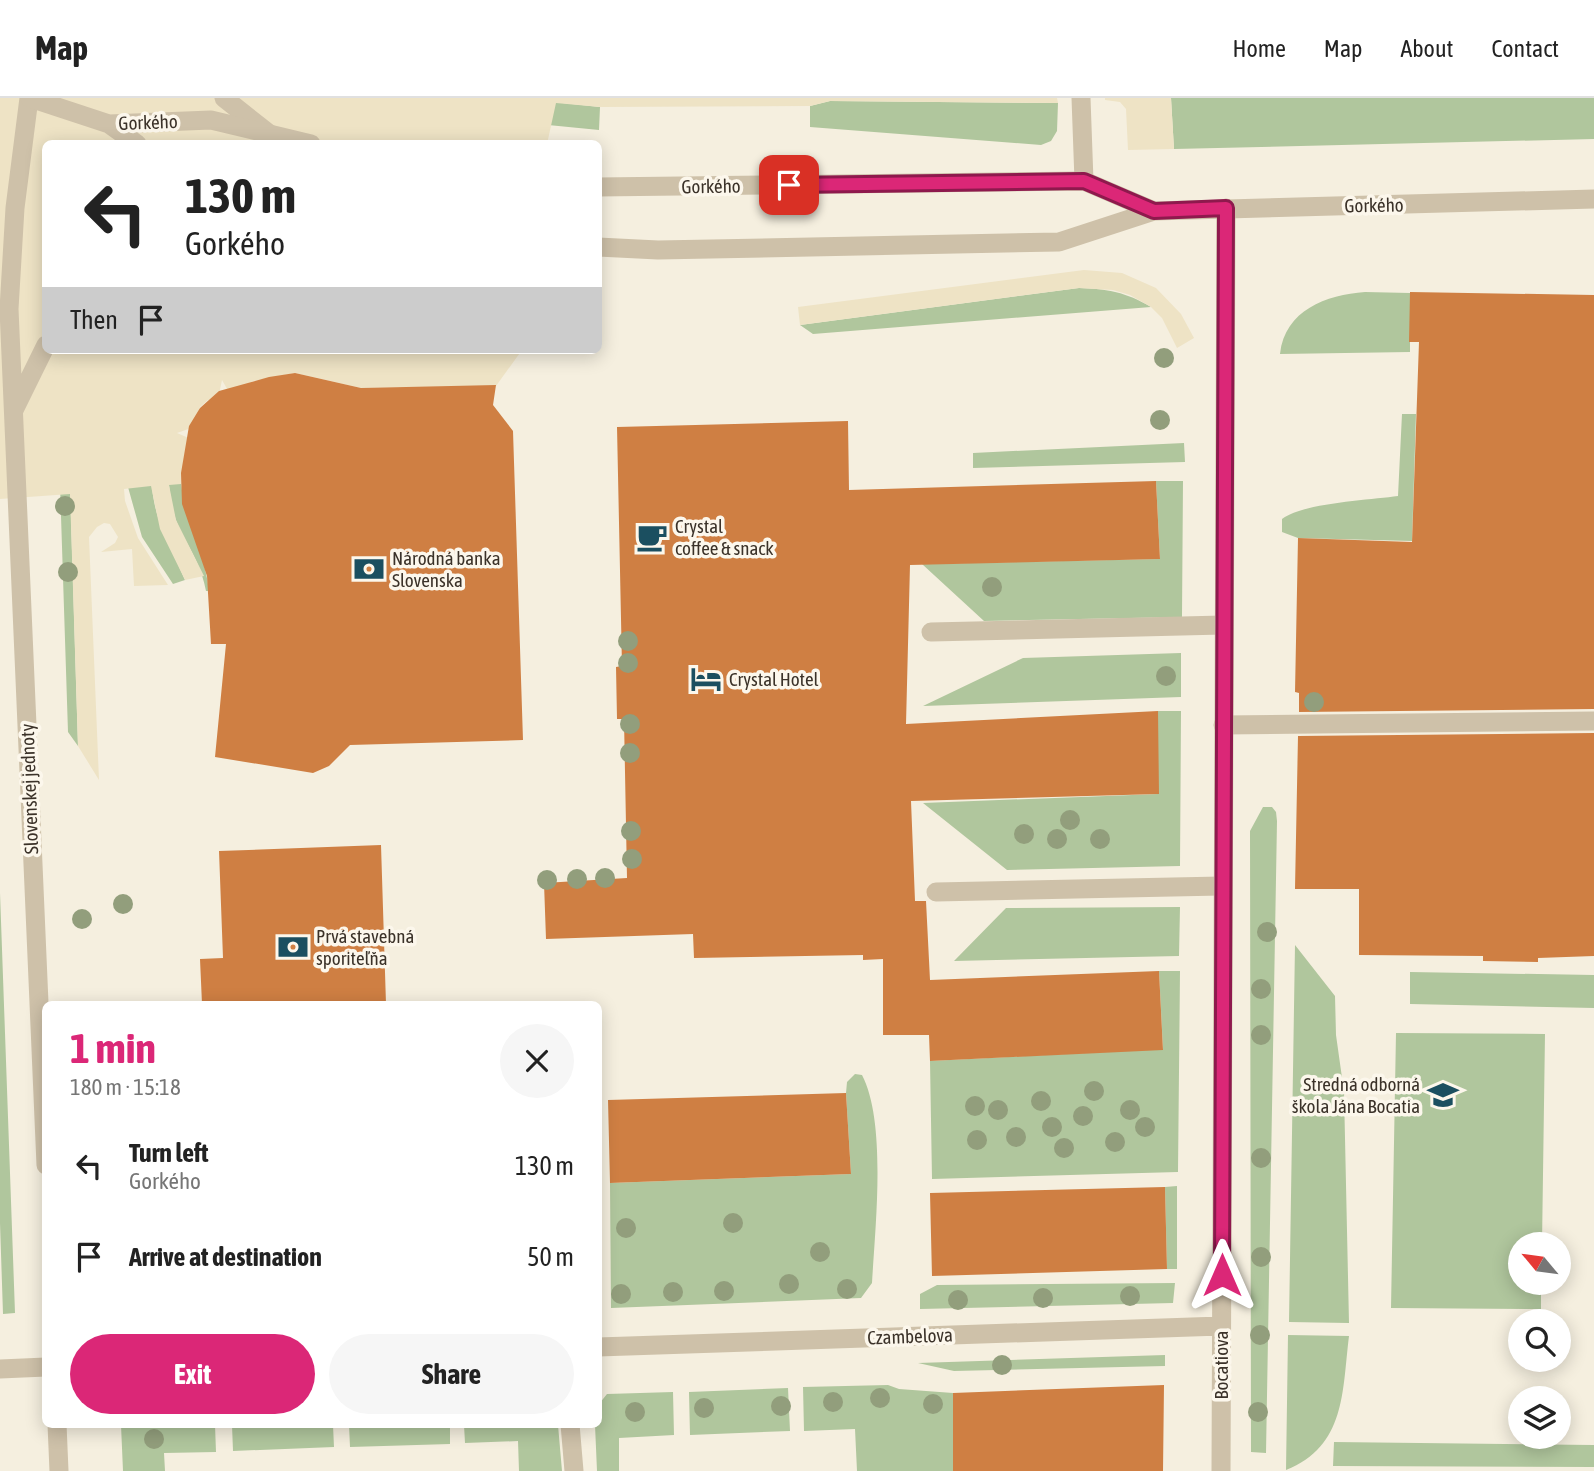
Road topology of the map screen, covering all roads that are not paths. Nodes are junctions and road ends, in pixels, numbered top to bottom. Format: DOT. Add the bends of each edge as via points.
graph roads {
  1 [pos="29,98"];
  2 [pos="224,98"];
  3 [pos="1081,98"];
  4 [pos="109,124"];
  5 [pos="273,136"];
  6 [pos="131,140"];
  7 [pos="292,140"];
  8 [pos="1084,181"];
  9 [pos="602,187"];
  10 [pos="1594,199"];
  11 [pos="1226,208"];
  12 [pos="1154,211"];
  13 [pos="602,247"];
  14 [pos="42,352"];
  15 [pos="6,414"];
  16 [pos="1223,625"];
  17 [pos="930,632"];
  18 [pos="1594,720"];
  19 [pos="1223,725"];
  20 [pos="1222,886"];
  21 [pos="936,891"];
  22 [pos="42,1090"];
  23 [pos="1221,1326"];
  24 [pos="602,1347"];
  25 [pos="42,1367"];
  26 [pos="0,1368"];
  27 [pos="57,1428"];
  28 [pos="570,1428"];
  29 [pos="59,1471"];
  30 [pos="575,1471"];
  31 [pos="1221,1471"];
  1 -- 4 [label="street, Gorkého"];
  1 -- 15 [label="street, Slovenskej jednoty" via="15,208"];
  2 -- 5 [label="street"];
  3 -- 8 [label="street"];
  4 -- 5 [label="street, Gorkého" via="211,120"];
  4 -- 6 [label="street, Gorkého"];
  5 -- 7 [label="street, Gorkého"];
  8 -- 9 [label="street, Gorkého"];
  8 -- 12 [label="street, Gorkého"];
  10 -- 11 [label="street, Gorkého"];
  11 -- 12 [label="street, Gorkého"];
  11 -- 16 [label="street, Bocatiova"];
  12 -- 13 [label="street, Gorkého" via="1059,242"];
  14 -- 15 [label="street, Slovenskej jednoty"];
  15 -- 22 [label="street, Slovenskej jednoty"];
  16 -- 17 [label="street"];
  16 -- 19 [label="street, Bocatiova"];
  18 -- 19 [label="street"];
  19 -- 20 [label="street, Bocatiova"];
  20 -- 21 [label="street"];
  20 -- 23 [label="street, Bocatiova"];
  23 -- 24 [label="street, Czambelova"];
  23 -- 31 [label="street, Bocatiova"];
  25 -- 26 [label="street"];
  27 -- 29 [label="street"];
  28 -- 30 [label="street"];
}
